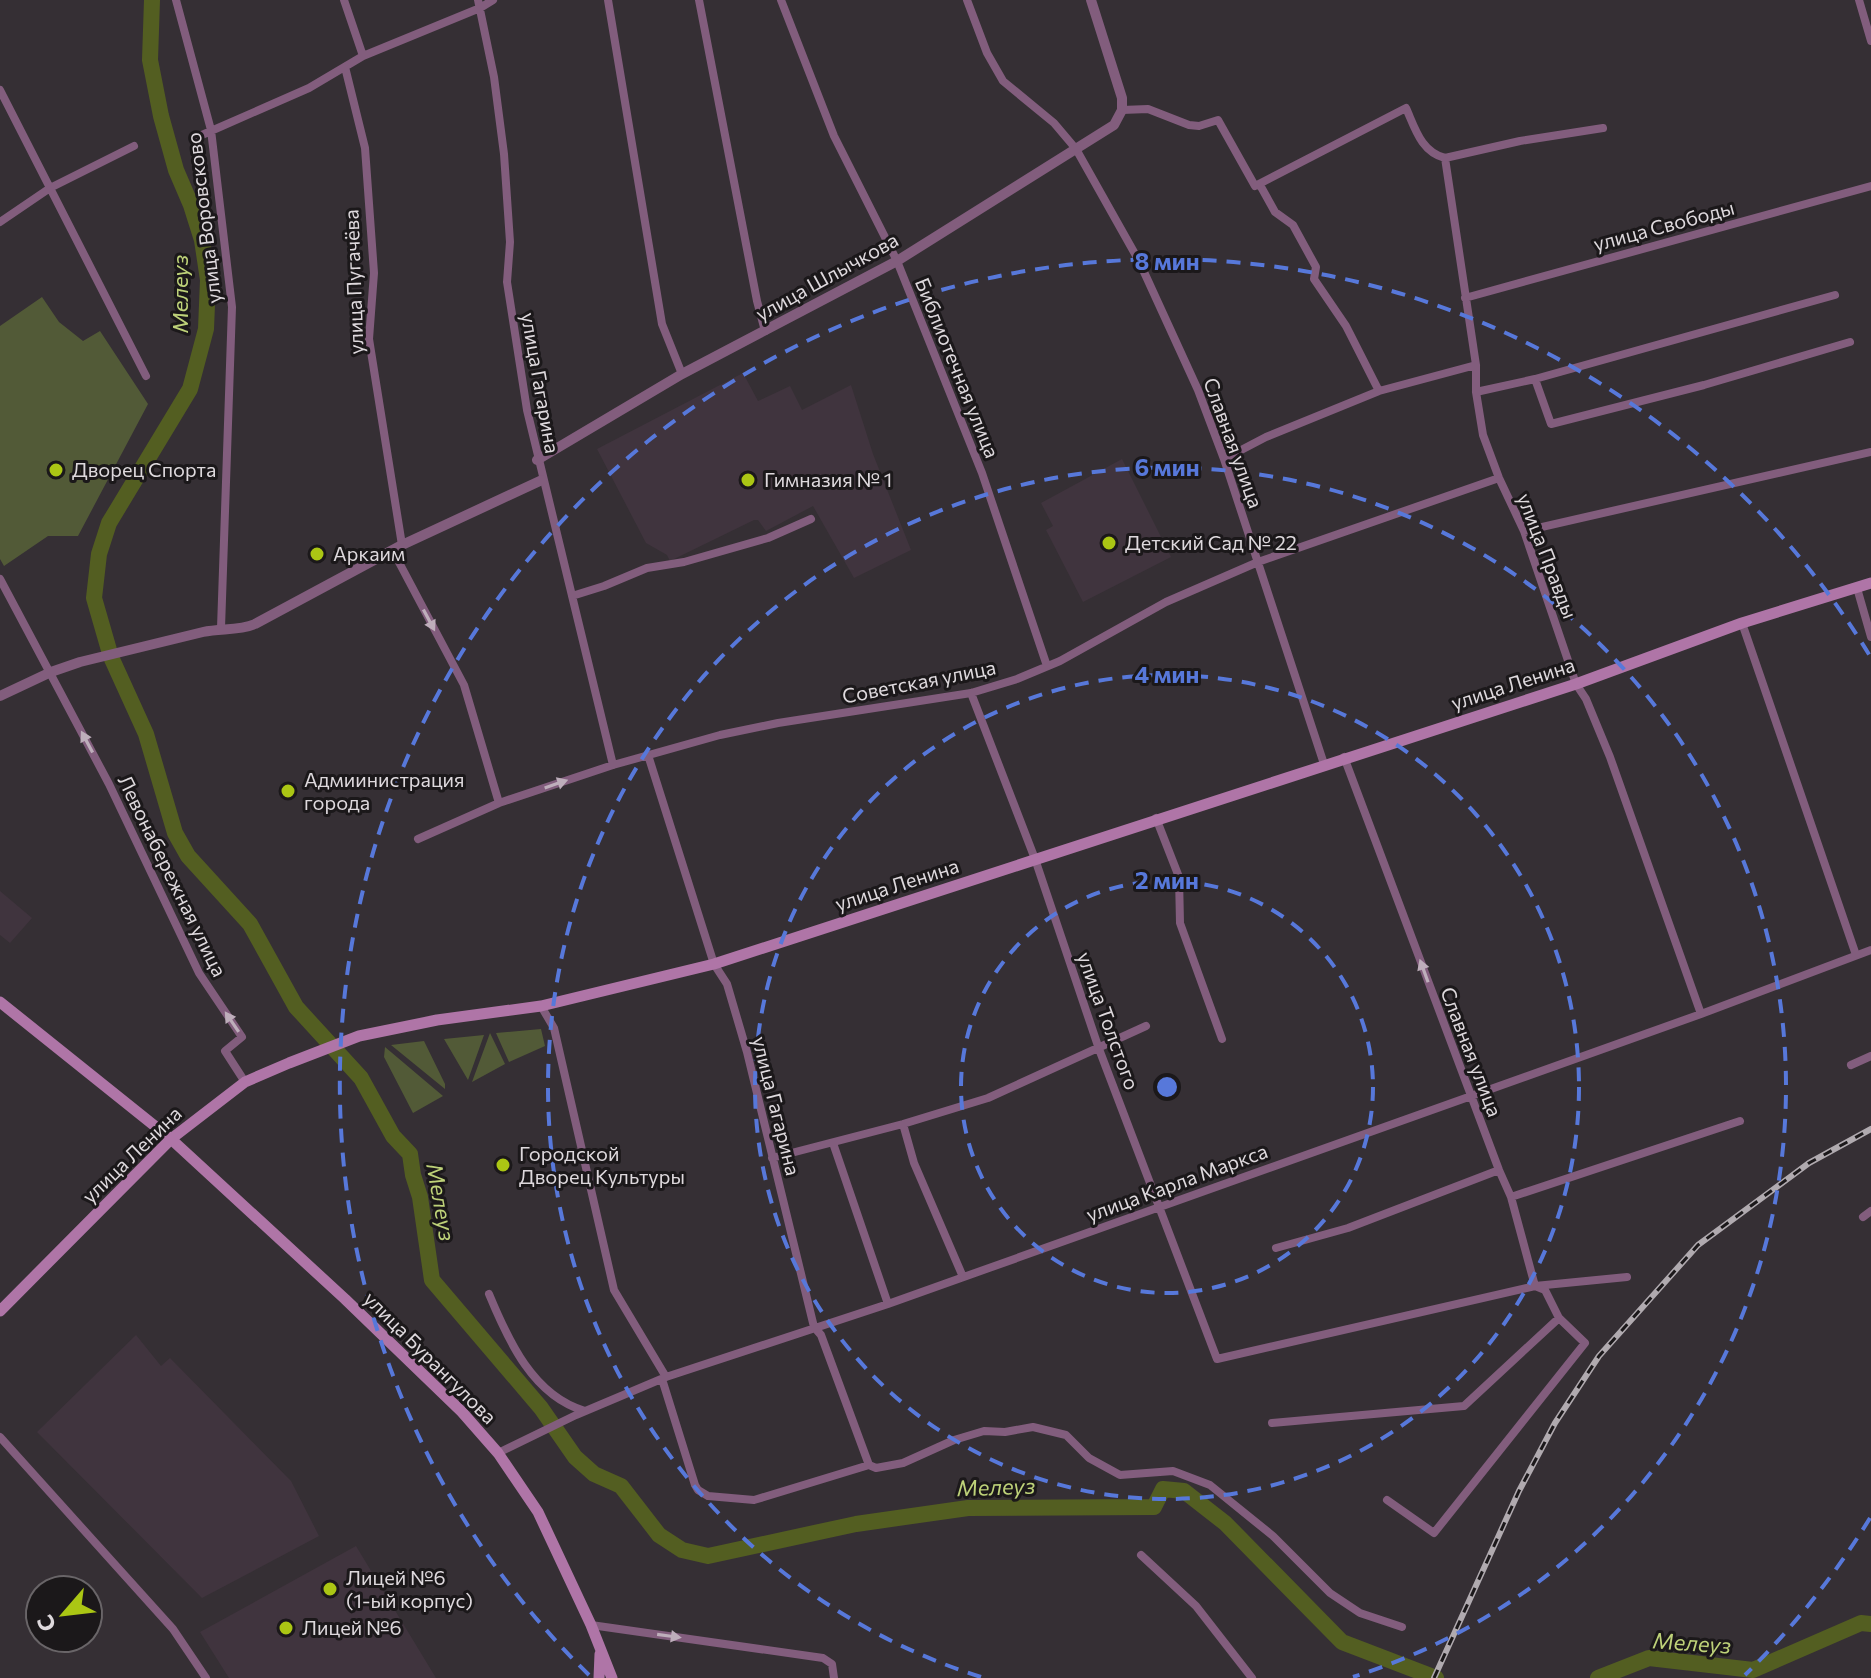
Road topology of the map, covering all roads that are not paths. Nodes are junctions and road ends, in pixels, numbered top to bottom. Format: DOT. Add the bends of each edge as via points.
graph roads {
  1 [pos="176,0"];
  2 [pos="344,0"];
  3 [pos="493,0"];
  4 [pos="608,0"];
  5 [pos="699,0"];
  6 [pos="781,0"];
  7 [pos="967,0"];
  8 [pos="1091,0"];
  9 [pos="1859,0"];
  10 [pos="479,4"];
  11 [pos="1871,41"];
  12 [pos="363,56"];
  13 [pos="345,67"];
  14 [pos="0,90"];
  15 [pos="1122,110"];
  16 [pos="1603,128"];
  17 [pos="211,130"];
  18 [pos="195,138"];
  19 [pos="134,146"];
  20 [pos="1076,149"];
  21 [pos="1445,158"];
  22 [pos="1260,185"];
  23 [pos="1871,186"];
  24 [pos="50,188"];
  25 [pos="0,222"];
  26 [pos="897,261"];
  27 [pos="1835,295"];
  28 [pos="1465,298"];
  29 [pos="765,331"];
  30 [pos="1850,342"];
  31 [pos="1476,365"];
  32 [pos="682,374"];
  33 [pos="146,376"];
  34 [pos="1535,379"];
  35 [pos="1379,391"];
  36 [pos="1476,392"];
  37 [pos="1871,452"];
  38 [pos="1224,459"];
  39 [pos="537,460"];
  40 [pos="1499,478"];
  41 [pos="542,480"];
  42 [pos="811,519"];
  43 [pos="1524,531"];
  44 [pos="398,548"];
  45 [pos="1258,562"];
  46 [pos="0,579"];
  47 [pos="1871,583"];
  48 [pos="1857,588"];
  49 [pos="572,596"];
  50 [pos="1742,623"];
  51 [pos="221,628"];
  52 [pos="1871,637"];
  53 [pos="1047,666"];
  54 [pos="51,672"];
  55 [pos="1576,684"];
  56 [pos="971,693"];
  57 [pos="0,696"];
  58 [pos="648,755"];
  59 [pos="1344,757"];
  60 [pos="1324,764"];
  61 [pos="613,765"];
  62 [pos="499,803"];
  63 [pos="1156,818"];
  64 [pos="418,839"];
  65 [pos="1035,859"];
  66 [pos="1871,950"];
  67 [pos="1856,955"];
  68 [pos="714,964"];
  69 [pos="0,1002"];
  70 [pos="541,1006"];
  71 [pos="1701,1014"];
  72 [pos="1146,1026"];
  73 [pos="1222,1039"];
  74 [pos="1099,1049"];
  75 [pos="1871,1056"];
  76 [pos="1851,1065"];
  77 [pos="245,1082"];
  78 [pos="1472,1096"];
  79 [pos="1740,1121"];
  80 [pos="903,1124"];
  81 [pos="171,1139"];
  82 [pos="833,1143"];
  83 [pos="772,1158"];
  84 [pos="1499,1170"];
  85 [pos="1511,1197"];
  86 [pos="1160,1207"];
  87 [pos="1871,1211"];
  88 [pos="1863,1217"];
  89 [pos="1276,1248"];
  90 [pos="963,1277"];
  91 [pos="1627,1277"];
  92 [pos="1535,1286"];
  93 [pos="489,1294"];
  94 [pos="888,1304"];
  95 [pos="0,1311"];
  96 [pos="1559,1318"];
  97 [pos="814,1327"];
  98 [pos="664,1378"];
  99 [pos="585,1411"];
  100 [pos="1272,1423"];
  101 [pos="0,1437"];
  102 [pos="498,1453"];
  103 [pos="869,1465"];
  104 [pos="1387,1500"];
  105 [pos="1141,1555"];
  106 [pos="591,1625"];
  107 [pos="1402,1627"];
  108 [pos="601,1650"];
  109 [pos="206,1678"];
  110 [pos="599,1678"];
  111 [pos="612,1678"];
  112 [pos="834,1678"];
  113 [pos="1252,1678"];
  1 -- 17 [label="street, улица Воровсково"];
  2 -- 12 [label="street"];
  3 -- 10 [label="street"];
  4 -- 32 [label="street" via="662,324"];
  5 -- 29 [label="street"];
  6 -- 26 [label="street, Библиотечная улица" via="834,136"];
  7 -- 20 [label="street, Славная улица" via="1003,81 1054,123"];
  8 -- 15 [label="street"];
  9 -- 11 [label="street"];
  10 -- 12 [label="street"];
  10 -- 39 [label="street, улица Гагарина" via="504,154 507,282"];
  12 -- 13 [label="street"];
  13 -- 17 [label="street"];
  13 -- 44 [label="street, улица Пугачёва" via="365,148 374,273 369,339"];
  14 -- 24 [label="street"];
  15 -- 20 [label="street, улица Шлычкова" via="1114,125"];
  15 -- 22 [label="street" via="1148,109 1189,125 1218,120 1251,183"];
  16 -- 21 [label="street"];
  17 -- 18 [label="street"];
  17 -- 51 [label="street, улица Воровсково" via="232,307"];
  19 -- 24 [label="street"];
  20 -- 26 [label="street, улица Шлычкова"];
  20 -- 38 [label="street, Славная улица" via="1139,261"];
  21 -- 22 [label="street" via="1424,146 1406,108"];
  21 -- 28 [label="street, улица Правды"];
  22 -- 35 [label="street" via="1275,212 1293,225 1316,267 1314,279"];
  23 -- 28 [label="street, улица Свободы"];
  24 -- 25 [label="street"];
  24 -- 33 [label="street"];
  26 -- 29 [label="street, улица Шлычкова"];
  26 -- 53 [label="street, Библиотечная улица" via="982,473"];
  27 -- 34 [label="street"];
  28 -- 31 [label="street, улица Правды"];
  29 -- 32 [label="street, улица Шлычкова"];
  30 -- 34 [label="street" via="1551,424"];
  31 -- 35 [label="street"];
  31 -- 36 [label="street, улица Правды"];
  32 -- 39 [label="street, улица Шлычкова"];
  34 -- 36 [label="street"];
  35 -- 38 [label="street"];
  36 -- 40 [label="street, улица Правды" via="1483,435"];
  37 -- 43 [label="street"];
  38 -- 45 [label="street, Славная улица"];
  39 -- 41 [label="street, улица Гагарина"];
  40 -- 43 [label="street, улица Правды"];
  40 -- 45 [label="street, Советская улица"];
  41 -- 44 [label="street"];
  41 -- 49 [label="street, улица Гагарина"];
  42 -- 49 [label="street" via="768,538 647,568"];
  43 -- 55 [label="street, улица Правды"];
  44 -- 51 [label="street" via="244,629"];
  44 -- 62 [label="street, улица Пугачёва, one-way" via="464,685"];
  45 -- 53 [label="street, Советская улица" via="1166,602"];
  45 -- 60 [label="street, Славная улица"];
  46 -- 54 [label="street"];
  47 -- 48 [label="main road, улица Ленина"];
  48 -- 50 [label="main road, улица Ленина"];
  48 -- 52 [label="street"];
  49 -- 61 [label="street, улица Гагарина"];
  50 -- 55 [label="main road, улица Ленина"];
  50 -- 67 [label="street"];
  51 -- 54 [label="street"];
  53 -- 56 [label="street, Советская улица"];
  54 -- 57 [label="street"];
  77 -- 54 [label="street, Левонабережная улица, one-way" via="225,1051 242,1037 199,973"];
  55 -- 59 [label="main road, улица Ленина"];
  55 -- 71 [label="street, улица Правды" via="1610,757"];
  56 -- 58 [label="street, Советская улица" via="778,723"];
  56 -- 65 [label="street, улица Толстого"];
  58 -- 61 [label="street, Советская улица"];
  58 -- 68 [label="street, улица Гагарина"];
  59 -- 60 [label="main road, улица Ленина"];
  78 -- 59 [label="street, Славная улица, one-way"];
  60 -- 63 [label="main road, улица Ленина"];
  62 -- 61 [label="street, Советская улица, one-way"];
  62 -- 64 [label="street, Советская улица"];
  63 -- 65 [label="main road, улица Ленина"];
  63 -- 73 [label="street" via="1179,877 1180,923"];
  65 -- 68 [label="main road, улица Ленина"];
  65 -- 74 [label="street, улица Толстого"];
  66 -- 67 [label="street, улица Карла Маркса"];
  67 -- 71 [label="street, улица Карла Маркса"];
  68 -- 70 [label="main road, улица Ленина"];
  68 -- 83 [label="street, улица Гагарина" via="727,984"];
  69 -- 81 [label="main road, улица Бурангулова"];
  70 -- 77 [label="main road, улица Ленина" via="359,1036"];
  70 -- 98 [label="street" via="554,1028 614,1290"];
  71 -- 78 [label="street, улица Карла Маркса"];
  72 -- 74 [label="street"];
  74 -- 80 [label="street" via="988,1098"];
  74 -- 86 [label="street, улица Толстого"];
  75 -- 76 [label="street"];
  77 -- 81 [label="main road, улица Ленина"];
  78 -- 84 [label="street, Славная улица"];
  78 -- 86 [label="street, улица Карла Маркса"];
  79 -- 85 [label="street"];
  80 -- 82 [label="street"];
  80 -- 90 [label="street"];
  81 -- 95 [label="main road, улица Ленина"];
  81 -- 102 [label="main road, улица Бурангулова" via="353,1306"];
  82 -- 83 [label="street"];
  82 -- 94 [label="street"];
  83 -- 97 [label="street, улица Гагарина"];
  84 -- 85 [label="street, Славная улица"];
  84 -- 89 [label="street" via="1348,1228"];
  85 -- 92 [label="street, Славная улица"];
  86 -- 90 [label="street, улица Карла Маркса"];
  86 -- 92 [label="street, улица Толстого" via="1217,1359"];
  87 -- 88 [label="street"];
  90 -- 94 [label="street, улица Карла Маркса"];
  91 -- 92 [label="street"];
  92 -- 96 [label="street, Славная улица" via="1545,1290"];
  93 -- 99 [label="street" via="531,1373 563,1402"];
  94 -- 97 [label="street, улица Карла Маркса"];
  96 -- 100 [label="street" via="1464,1406"];
  96 -- 104 [label="street, Славная улица" via="1585,1343 1434,1533"];
  97 -- 98 [label="street, улица Карла Маркса"];
  97 -- 103 [label="street, улица Гагарина"];
  98 -- 99 [label="street, улица Карла Маркса"];
  98 -- 103 [label="street" via="695,1485 708,1496 754,1500"];
  99 -- 102 [label="street, улица Карла Маркса"];
  101 -- 109 [label="street" via="173,1629"];
  102 -- 106 [label="main road, улица Бурангулова" via="538,1512"];
  103 -- 107 [label="street" via="903,1463 984,1431 1033,1427 1066,1435 1089,1458 1120,1475 1173,1471 1210,1485 1273,1536 1330,1593 1360,1613"];
  105 -- 113 [label="street" via="1196,1606"];
  106 -- 108 [label="main road, улица Бурангулова"];
  106 -- 112 [label="street, one-way" via="823,1658 832,1664"];
  108 -- 110 [label="main road, улица Бурангулова"];
  108 -- 111 [label="main road, улица Бурангулова"];
}
